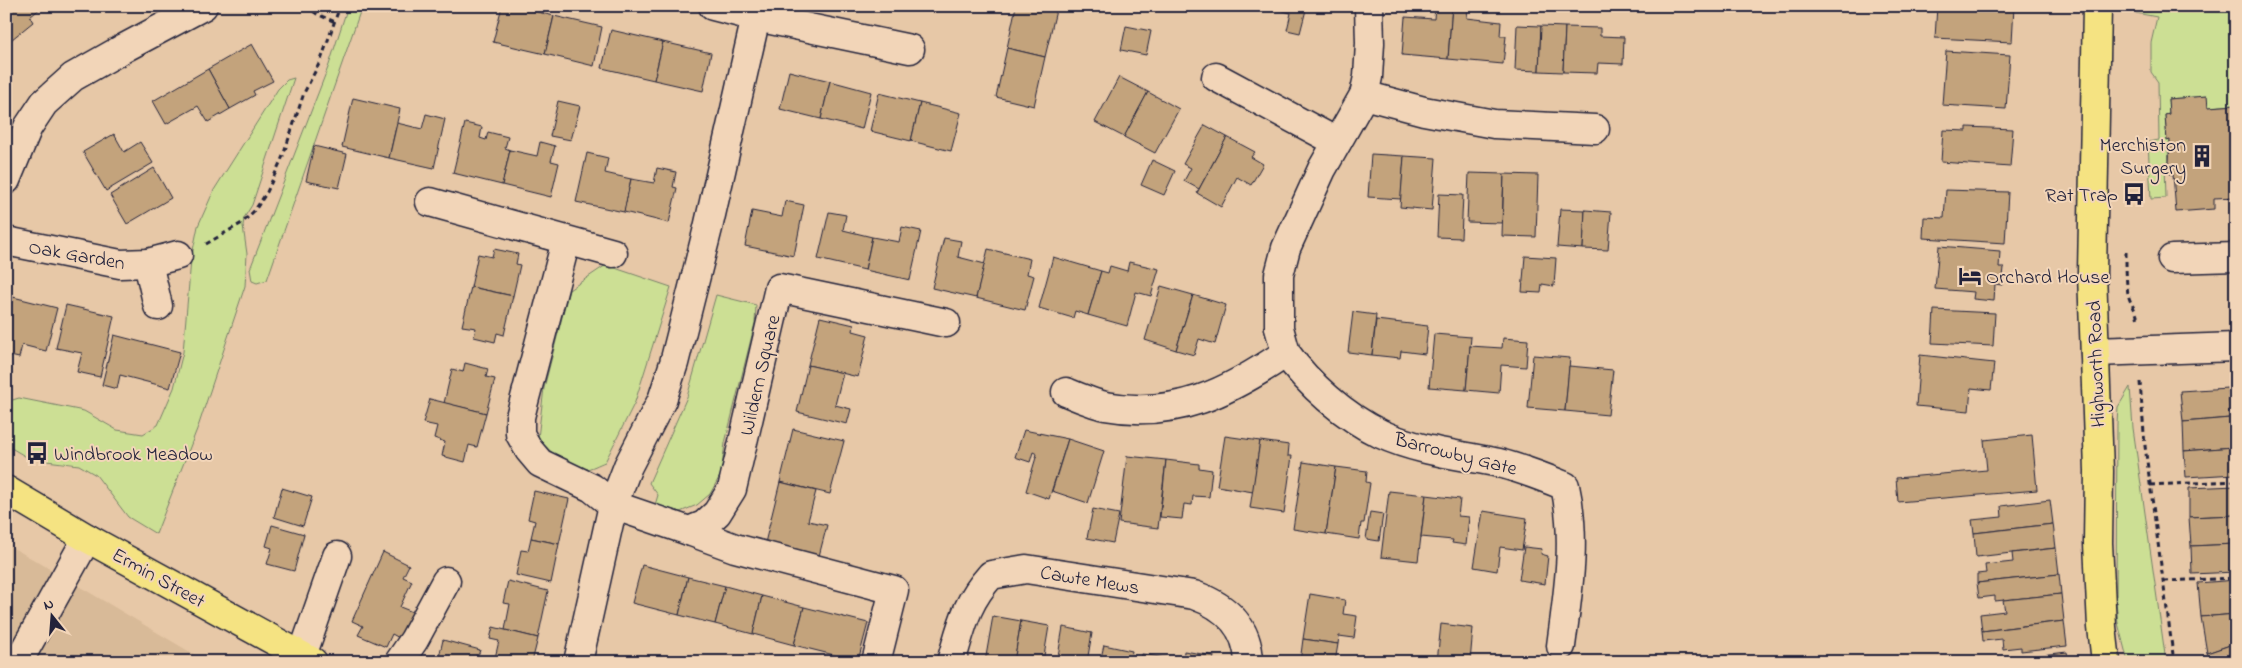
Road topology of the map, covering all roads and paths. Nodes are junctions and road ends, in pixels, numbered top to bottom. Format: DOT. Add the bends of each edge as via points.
graph roads {
  1 [pos="203,6"];
  2 [pos="306,6"];
  3 [pos="340,6"];
  4 [pos="714,6"];
  5 [pos="1368,6"];
  6 [pos="2097,6"];
  7 [pos="756,17"];
  8 [pos="335,22"];
  9 [pos="910,50"];
  10 [pos="1216,76"];
  11 [pos="1364,95"];
  12 [pos="1595,129"];
  13 [pos="1337,142"];
  14 [pos="6,180"];
  15 [pos="430,202"];
  16 [pos="566,240"];
  17 [pos="6,241"];
  18 [pos="612,253"];
  19 [pos="178,255"];
  20 [pos="2236,257"];
  21 [pos="2172,259"];
  22 [pos="148,263"];
  23 [pos="158,306"];
  24 [pos="946,323"];
  25 [pos="2236,347"];
  26 [pos="2095,352"];
  27 [pos="1286,353"];
  28 [pos="1066,392"];
  29 [pos="2236,481"];
  30 [pos="2150,484"];
  31 [pos="6,490"];
  32 [pos="613,505"];
  33 [pos="689,531"];
  34 [pos="87,538"];
  35 [pos="336,556"];
  36 [pos="2236,578"];
  37 [pos="446,581"];
  38 [pos="2164,582"];
  39 [pos="1561,646"];
  40 [pos="308,659"];
  41 [pos="18,662"];
  42 [pos="399,662"];
  43 [pos="578,662"];
  44 [pos="876,662"];
  45 [pos="951,662"];
  46 [pos="1249,662"];
  47 [pos="2106,662"];
  1 -- 14 [label="street" via="73,77 44,103 28,127"];
  2 -- 8 [label="path"];
  3 -- 8 [label="path"];
  4 -- 7 [label="street"];
  5 -- 11 [label="street, Barrowby Gate" via="1370,43"];
  6 -- 26 [label="main road, Highworth Road" via="2092,273"];
  7 -- 9 [label="street"];
  7 -- 32 [label="street" via="674,363 662,400 628,466"];
  8 -- 19 [label="path" via="304,93 283,156 261,202 236,228"];
  10 -- 13 [label="street"];
  11 -- 12 [label="street" via="1424,111 1494,124"];
  11 -- 13 [label="street, Barrowby Gate"];
  13 -- 27 [label="street, Barrowby Gate" via="1295,226 1279,275 1279,328"];
  15 -- 16 [label="street"];
  16 -- 18 [label="street"];
  16 -- 32 [label="street" via="520,417 520,434 540,463 592,488"];
  17 -- 22 [label="street, Oak Garden" via="120,264"];
  19 -- 22 [label="street, Oak Garden"];
  20 -- 21 [label="street"];
  22 -- 23 [label="street, Oak Garden"];
  24 -- 33 [label="street, Wildern Square" via="779,288 732,489 717,513 704,525"];
  25 -- 26 [label="street"];
  26 -- 47 [label="main road, Highworth Road" via="2100,471 2098,543"];
  27 -- 28 [label="street" via="1221,392 1189,404 1133,410 1103,405"];
  27 -- 39 [label="street, Barrowby Gate" via="1298,370 1336,405 1380,433 1425,448 1520,469 1564,486 1572,530 1572,559"];
  29 -- 30 [label="path"];
  31 -- 34 [label="main road, Ermin Street"];
  32 -- 33 [label="street"];
  32 -- 43 [label="street"];
  33 -- 44 [label="street" via="735,548 894,590"];
  34 -- 40 [label="main road, Ermin Street"];
  34 -- 41 [label="street"];
  35 -- 40 [label="street"];
  36 -- 38 [label="path"];
  37 -- 42 [label="street"];
  45 -- 46 [label="street, Cawte Mews" via="967,608 977,590 991,575 1026,569 1204,599 1224,609 1237,623 1248,645"];
}
